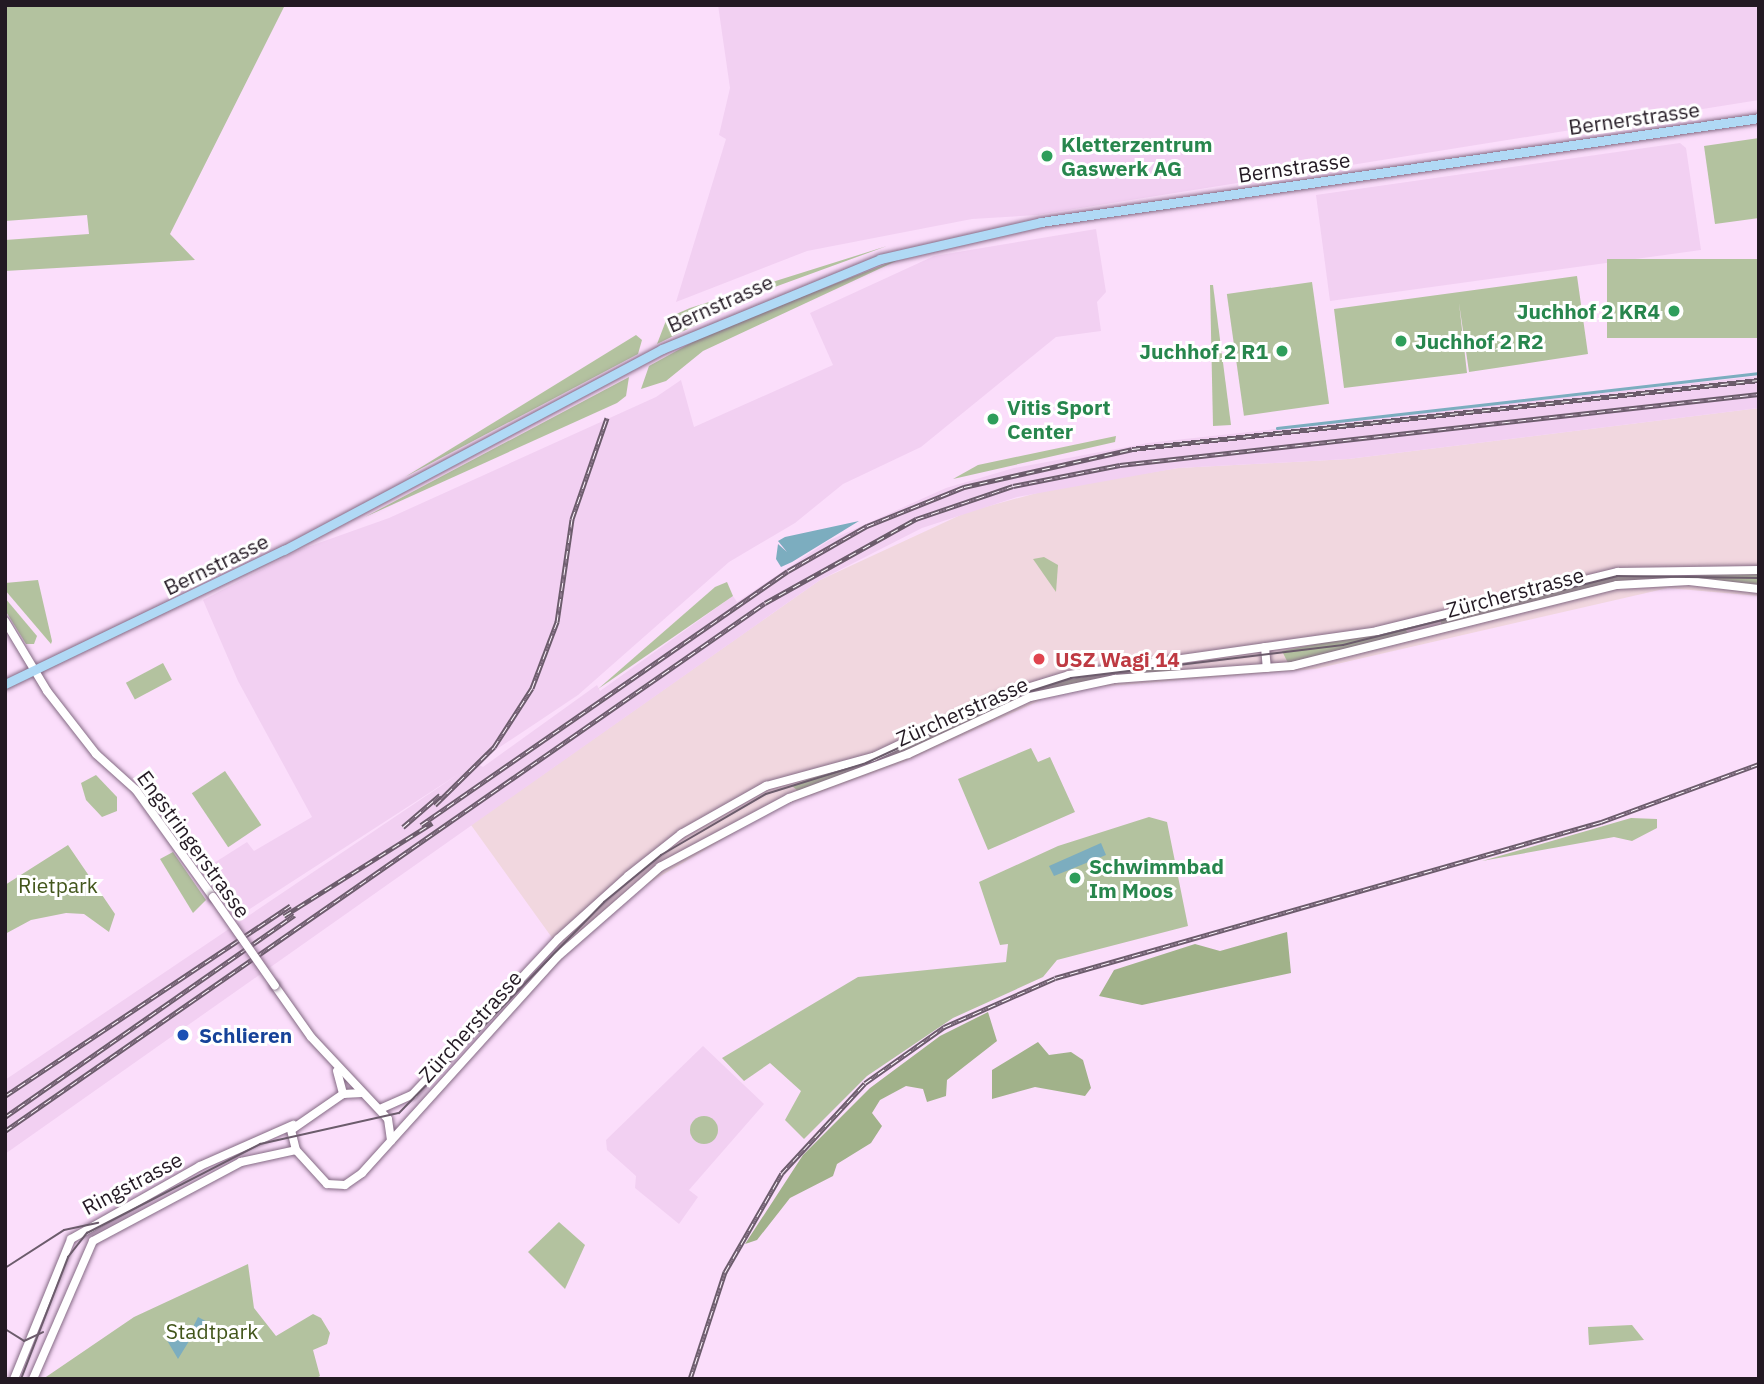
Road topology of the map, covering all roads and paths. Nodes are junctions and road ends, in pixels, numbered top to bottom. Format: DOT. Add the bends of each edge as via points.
graph roads {
  1 [pos="1759,118"];
  2 [pos="1515,153"];
  3 [pos="1759,570"];
  4 [pos="1759,589"];
  5 [pos="1430,614"];
  6 [pos="5,621"];
  7 [pos="1434,632"];
  8 [pos="1265,647"];
  9 [pos="1267,668"];
  10 [pos="34,671"];
  11 [pos="5,684"];
  12 [pos="781,782"];
  13 [pos="789,797"];
  14 [pos="328,1056"];
  15 [pos="362,1093"];
  16 [pos="344,1094"];
  17 [pos="380,1109"];
  18 [pos="293,1125"];
  19 [pos="391,1141"];
  20 [pos="296,1150"];
  21 [pos="14,1379"];
  22 [pos="33,1379"];
  1 -- 2 [label="main road, Bernerstrasse"];
  2 -- 10 [label="main road, Bernstrasse" via="958,238 837,272 707,327 302,541"];
  3 -- 5 [label="main road, Zürcherstrasse" via="1618,572"];
  4 -- 7 [label="main road, Zürcherstrasse" via="1689,581 1617,585"];
  5 -- 7 [label="main road"];
  5 -- 8 [label="main road, Zürcherstrasse" via="1377,631"];
  6 -- 10 [label="main road, Engstringerstrasse"];
  7 -- 9 [label="main road, Zürcherstrasse"];
  8 -- 9 [label="main road"];
  8 -- 12 [label="main road, Zürcherstrasse" via="1053,678 873,757"];
  9 -- 13 [label="main road, Zürcherstrasse" via="1062,688 1011,705 862,774"];
  10 -- 11 [label="main road, Bernstrasse"];
  10 -- 14 [label="main road, Engstringerstrasse, bridge" via="96,754 136,790"];
  12 -- 13 [label="main road"];
  12 -- 17 [label="main road, Zürcherstrasse" via="686,831 628,876 558,939 413,1094"];
  13 -- 19 [label="main road, Zürcherstrasse" via="660,867 615,902"];
  14 -- 15 [label="main road, Engstringerstrasse"];
  14 -- 16 [label="main road, Engstringerstrasse"];
  15 -- 16 [label="main road"];
  15 -- 17 [label="main road"];
  16 -- 18 [label="main road, Ringstrasse"];
  17 -- 19 [label="main road" via="390,1122"];
  18 -- 20 [label="main road"];
  18 -- 21 [label="main road, Ringstrasse" via="76,1235 63,1251"];
  19 -- 20 [label="main road, Zürcherstrasse" via="345,1185 320,1179"];
  20 -- 22 [label="main road, Ringstrasse" via="241,1163 99,1236 80,1258"];
}
